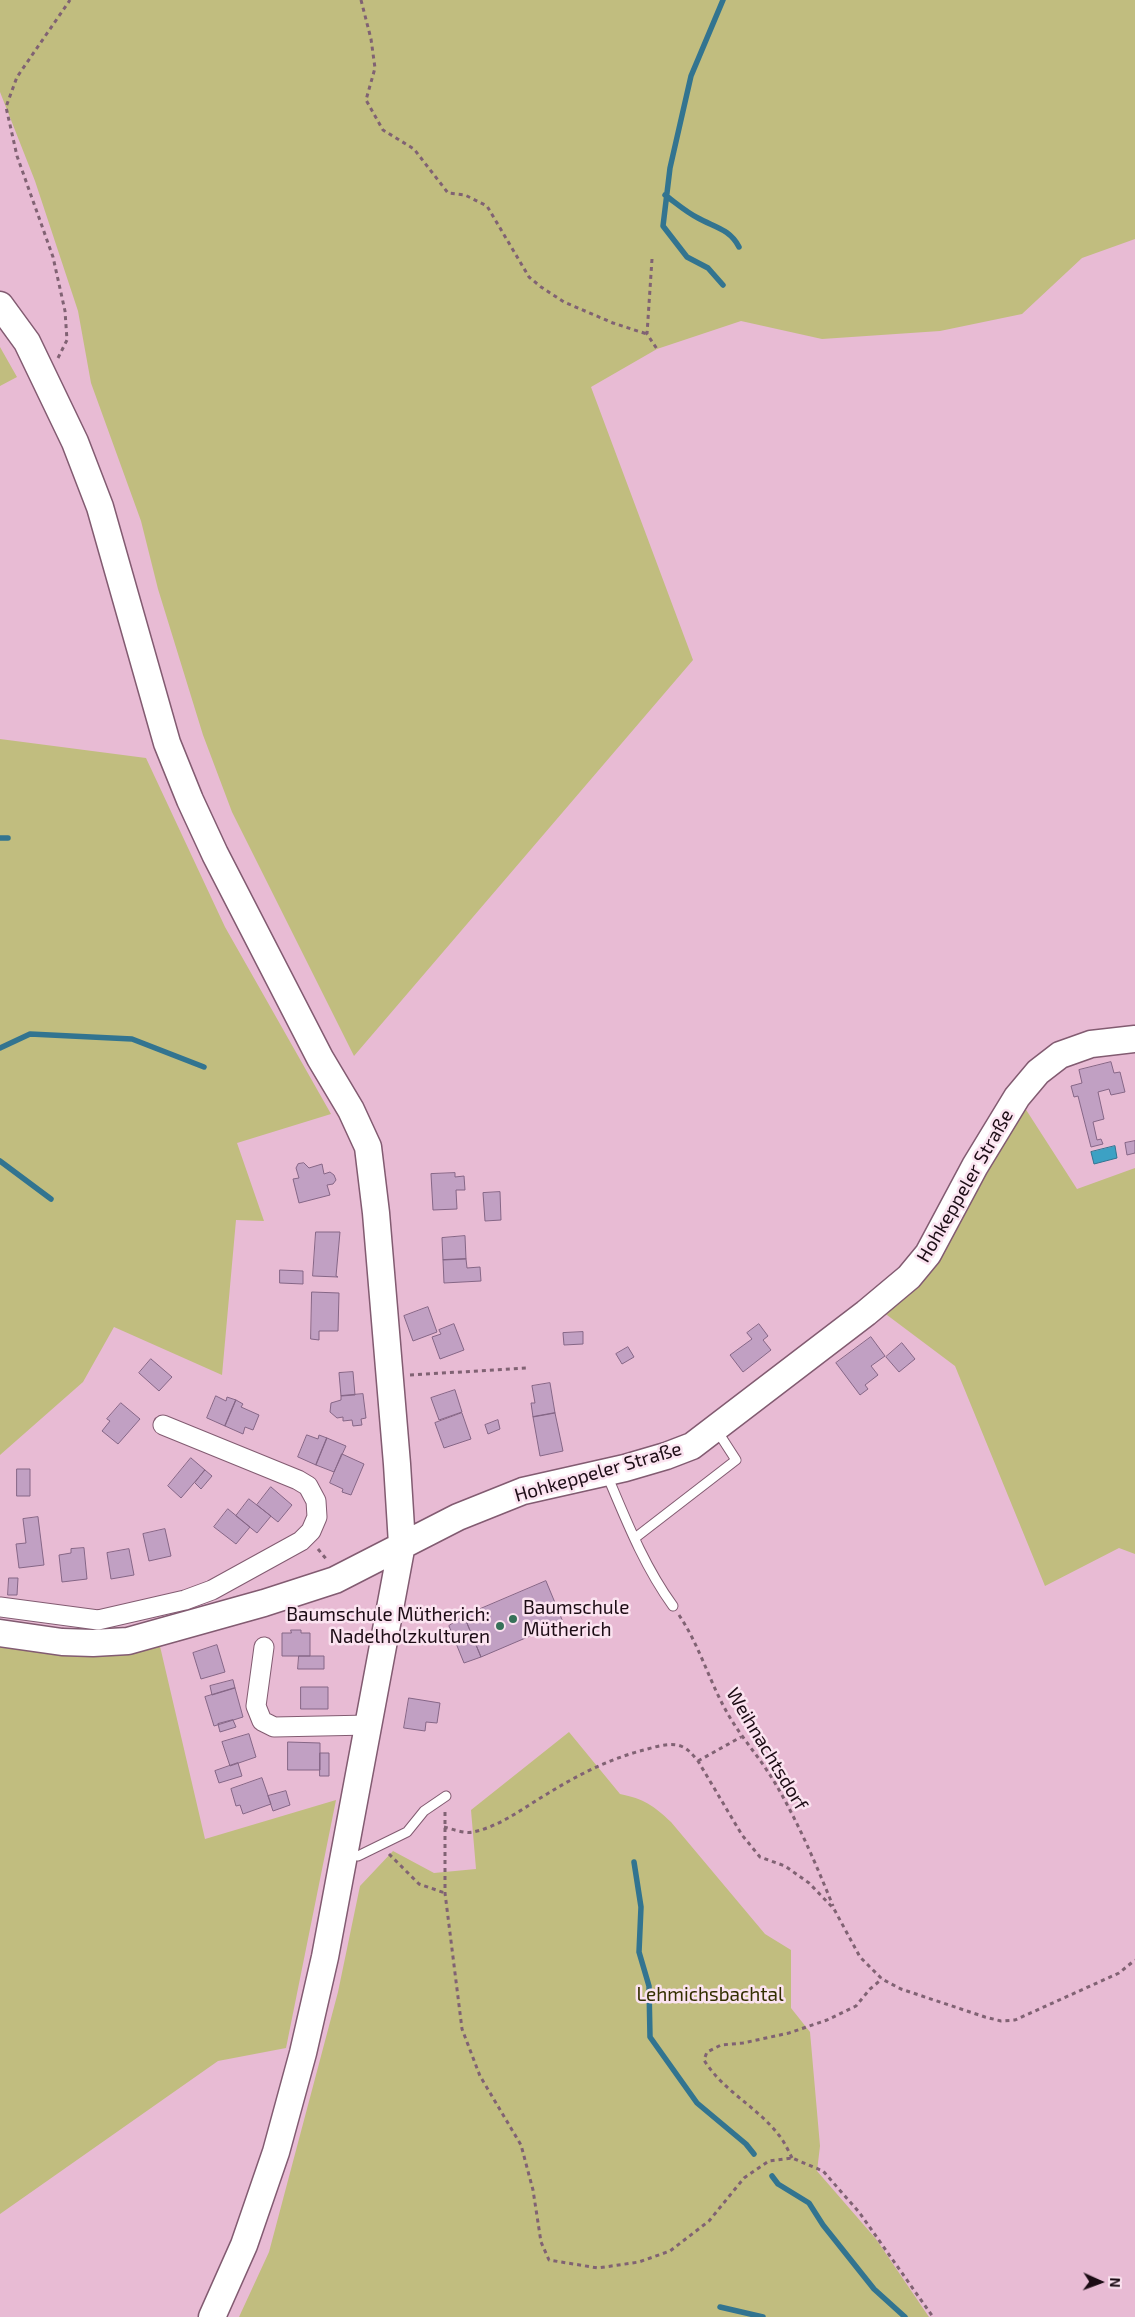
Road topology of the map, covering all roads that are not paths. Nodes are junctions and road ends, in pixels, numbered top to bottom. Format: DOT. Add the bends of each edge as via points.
graph roads {
  1 [pos="0,305"];
  2 [pos="1135,1039"];
  3 [pos="163,1425"];
  4 [pos="716,1429"];
  5 [pos="606,1473"];
  6 [pos="635,1538"];
  7 [pos="402,1544"];
  8 [pos="673,1606"];
  9 [pos="0,1608"];
  10 [pos="0,1633"];
  11 [pos="264,1647"];
  12 [pos="369,1725"];
  13 [pos="446,1796"];
  14 [pos="344,1854"];
  15 [pos="212,2317"];
  1 -- 7 [label="street" via="43,370 76,442 100,507 167,742 190,800 368,1147"];
  2 -- 4 [label="street, Hohkeppeler Straße" via="1091,1044 1060,1055 1038,1072 1017,1097 975,1166 928,1254 909,1277"];
  3 -- 9 [label="street" via="308,1486 317,1509 311,1531 301,1541 248,1571 185,1600 98,1620"];
  4 -- 5 [label="street, Hohkeppeler Straße" via="692,1446"];
  4 -- 6 [label="lane" via="736,1460"];
  5 -- 6 [label="lane"];
  5 -- 7 [label="street, Hohkeppeler Straße" via="523,1491"];
  6 -- 8 [label="lane" via="660,1588"];
  7 -- 10 [label="street, Hohkeppeler Straße" via="335,1580 128,1640 62,1642"];
  7 -- 12 [label="street"];
  11 -- 12 [label="street" via="256,1706 262,1721 274,1727"];
  12 -- 14 [label="street"];
  13 -- 14 [label="lane" via="424,1811 407,1832 381,1847 358,1856"];
  14 -- 15 [label="street" via="303,2053 276,2152 244,2245"];
}
